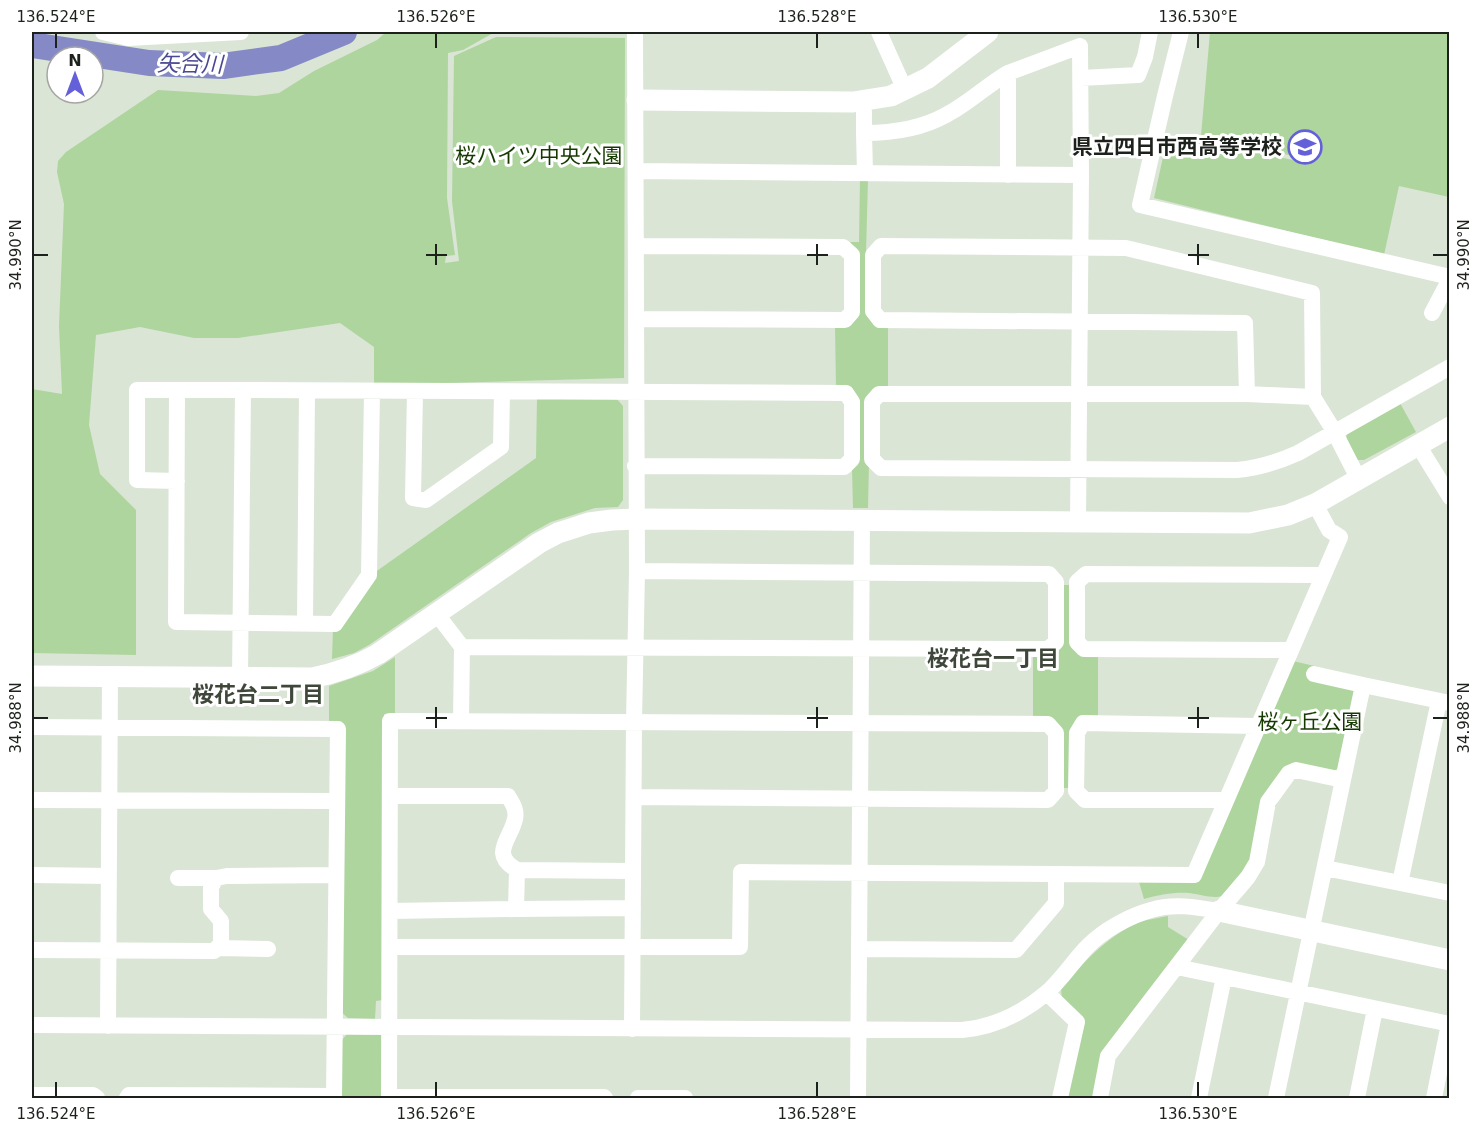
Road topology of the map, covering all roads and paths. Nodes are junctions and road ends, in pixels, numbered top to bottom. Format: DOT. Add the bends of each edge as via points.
graph roads {
  1 [pos="103,32"];
  2 [pos="241,32"];
  3 [pos="635,32"];
  4 [pos="879,32"];
  5 [pos="988,32"];
  6 [pos="1150,32"];
  7 [pos="1182,32"];
  8 [pos="1008,73"];
  9 [pos="1081,78"];
  10 [pos="905,90"];
  11 [pos="637,100"];
  12 [pos="864,112"];
  13 [pos="864,134"];
  14 [pos="637,171"];
  15 [pos="865,173"];
  16 [pos="1008,175"];
  17 [pos="1081,175"];
  18 [pos="636,246"];
  19 [pos="1079,248"];
  20 [pos="1449,278"];
  21 [pos="1432,313"];
  22 [pos="636,319"];
  23 [pos="1080,321"];
  24 [pos="1449,367"];
  25 [pos="177,390"];
  26 [pos="243,390"];
  27 [pos="307,391"];
  28 [pos="372,392"];
  29 [pos="415,392"];
  30 [pos="502,392"];
  31 [pos="637,392"];
  32 [pos="1079,394"];
  33 [pos="1247,394"];
  34 [pos="1313,397"];
  35 [pos="1449,427"];
  36 [pos="1334,431"];
  37 [pos="1418,445"];
  38 [pos="635,466"];
  39 [pos="1078,469"];
  40 [pos="1358,478"];
  41 [pos="177,481"];
  42 [pos="1448,492"];
  43 [pos="1315,504"];
  44 [pos="636,519"];
  45 [pos="861,520"];
  46 [pos="1078,521"];
  47 [pos="637,571"];
  48 [pos="862,573"];
  49 [pos="1323,575"];
  50 [pos="436,613"];
  51 [pos="241,622"];
  52 [pos="305,623"];
  53 [pos="462,646"];
  54 [pos="635,646"];
  55 [pos="861,648"];
  56 [pos="1289,650"];
  57 [pos="1314,674"];
  58 [pos="32,676"];
  59 [pos="110,676"];
  60 [pos="240,677"];
  61 [pos="1363,685"];
  62 [pos="1444,702"];
  63 [pos="461,720"];
  64 [pos="634,722"];
  65 [pos="861,723"];
  66 [pos="1257,726"];
  67 [pos="32,727"];
  68 [pos="110,728"];
  69 [pos="1343,780"];
  70 [pos="391,796"];
  71 [pos="634,797"];
  72 [pos="860,798"];
  73 [pos="32,800"];
  74 [pos="110,800"];
  75 [pos="1226,800"];
  76 [pos="337,801"];
  77 [pos="1325,868"];
  78 [pos="517,870"];
  79 [pos="633,871"];
  80 [pos="859,873"];
  81 [pos="1056,874"];
  82 [pos="32,875"];
  83 [pos="336,875"];
  84 [pos="109,876"];
  85 [pos="178,878"];
  86 [pos="216,878"];
  87 [pos="1400,883"];
  88 [pos="1449,893"];
  89 [pos="516,909"];
  90 [pos="633,909"];
  91 [pos="390,911"];
  92 [pos="1219,911"];
  93 [pos="1311,930"];
  94 [pos="390,947"];
  95 [pos="633,947"];
  96 [pos="218,948"];
  97 [pos="268,949"];
  98 [pos="32,950"];
  99 [pos="860,950"];
  100 [pos="109,951"];
  101 [pos="1449,960"];
  102 [pos="1177,967"];
  103 [pos="1224,977"];
  104 [pos="1298,992"];
  105 [pos="1047,993"];
  106 [pos="1375,1009"];
  107 [pos="1449,1024"];
  108 [pos="32,1025"];
  109 [pos="108,1026"];
  110 [pos="334,1028"];
  111 [pos="390,1028"];
  112 [pos="632,1029"];
  113 [pos="859,1030"];
  114 [pos="32,1095"];
  115 [pos="334,1097"];
  116 [pos="97,1098"];
  117 [pos="127,1098"];
  118 [pos="389,1098"];
  119 [pos="605,1098"];
  120 [pos="638,1098"];
  121 [pos="684,1098"];
  122 [pos="858,1098"];
  123 [pos="1060,1098"];
  124 [pos="1100,1098"];
  125 [pos="1199,1098"];
  126 [pos="1276,1098"];
  127 [pos="1357,1098"];
  128 [pos="1434,1098"];
  1 -- 2 [label="street" via="128,38"];
  3 -- 11 [label="street"];
  4 -- 10 [label="street"];
  5 -- 10 [label="street" via="928,78"];
  6 -- 9 [label="street" via="1138,75"];
  7 -- 20 [label="street" via="1140,205"];
  8 -- 9 [label="street" via="1080,46"];
  8 -- 13 [label="street" via="947,115 890,133"];
  8 -- 16 [label="street"];
  9 -- 17 [label="street"];
  10 -- 11 [label="street" via="864,101"];
  11 -- 14 [label="street"];
  12 -- 13 [label="street"];
  13 -- 15 [label="street"];
  14 -- 15 [label="street"];
  14 -- 18 [label="street"];
  15 -- 16 [label="street"];
  16 -- 17 [label="street"];
  17 -- 19 [label="street"];
  18 -- 22 [label="street"];
  18 -- 22 [label="street" via="843,247 852,255 852,312 845,320"];
  19 -- 23 [label="street"];
  19 -- 23 [label="street" via="881,246 873,255 873,311 880,320"];
  19 -- 34 [label="street" via="1126,249 1312,293"];
  20 -- 21 [label="street"];
  22 -- 31 [label="street"];
  23 -- 32 [label="street"];
  23 -- 33 [label="street" via="1245,323"];
  24 -- 36 [label="street"];
  25 -- 26 [label="street"];
  25 -- 41 [label="street"];
  25 -- 41 [label="street" via="137,390 137,480"];
  26 -- 27 [label="street"];
  26 -- 51 [label="street"];
  27 -- 28 [label="street"];
  27 -- 52 [label="street"];
  28 -- 29 [label="street"];
  28 -- 52 [label="street" via="369,575 335,624"];
  29 -- 30 [label="street"];
  29 -- 30 [label="street" via="413,498 426,500 501,447"];
  30 -- 31 [label="street"];
  31 -- 38 [label="street"];
  31 -- 38 [label="street" via="846,393 852,402 852,459 844,467"];
  32 -- 33 [label="street"];
  32 -- 39 [label="street"];
  32 -- 39 [label="street" via="879,394 872,402 872,459 881,468"];
  33 -- 34 [label="street"];
  34 -- 36 [label="street"];
  35 -- 37 [label="street"];
  36 -- 39 [label="street" via="1298,453 1252,469"];
  36 -- 40 [label="street"];
  37 -- 40 [label="street"];
  37 -- 42 [label="street"];
  38 -- 44 [label="street"];
  39 -- 46 [label="street"];
  40 -- 43 [label="street"];
  41 -- 51 [label="street" via="176,622"];
  43 -- 46 [label="street" via="1249,523"];
  43 -- 49 [label="street" via="1329,530 1340,537"];
  44 -- 45 [label="street"];
  44 -- 47 [label="street"];
  44 -- 50 [label="street" via="600,521 558,533"];
  45 -- 46 [label="street"];
  45 -- 48 [label="street"];
  47 -- 48 [label="street"];
  47 -- 54 [label="street"];
  48 -- 55 [label="street"];
  48 -- 55 [label="street" via="1049,574 1056,582 1056,642 1048,649"];
  49 -- 56 [label="street"];
  49 -- 56 [label="street" via="1086,574 1077,582 1077,642 1084,649"];
  50 -- 53 [label="street"];
  50 -- 60 [label="street" via="378,654 338,672 312,678"];
  51 -- 52 [label="street"];
  51 -- 60 [label="street"];
  53 -- 54 [label="street"];
  53 -- 63 [label="street"];
  54 -- 55 [label="street"];
  54 -- 64 [label="street"];
  55 -- 65 [label="street"];
  56 -- 66 [label="street"];
  57 -- 61 [label="street"];
  58 -- 59 [label="street"];
  59 -- 60 [label="street"];
  59 -- 68 [label="street"];
  61 -- 62 [label="street"];
  61 -- 69 [label="street"];
  62 -- 87 [label="street"];
  63 -- 64 [label="street"];
  63 -- 70 [label="street" via="390,721"];
  64 -- 65 [label="street"];
  64 -- 71 [label="street"];
  65 -- 72 [label="street"];
  65 -- 72 [label="street" via="1048,724 1056,733 1056,791 1048,800"];
  66 -- 75 [label="street"];
  66 -- 75 [label="street" via="1083,723 1077,733 1076,791 1086,800"];
  67 -- 68 [label="street"];
  68 -- 74 [label="street"];
  68 -- 76 [label="street" via="338,729"];
  69 -- 77 [label="street"];
  69 -- 92 [label="street" via="1296,770 1289,773 1268,802 1257,862"];
  70 -- 78 [label="street" via="508,796 515,807 515,820 504,841 504,859"];
  70 -- 91 [label="street"];
  71 -- 72 [label="street"];
  71 -- 79 [label="street"];
  72 -- 80 [label="street"];
  73 -- 74 [label="street"];
  74 -- 76 [label="street"];
  74 -- 84 [label="street"];
  75 -- 81 [label="street" via="1194,875"];
  76 -- 83 [label="street"];
  77 -- 87 [label="street"];
  77 -- 93 [label="street"];
  78 -- 79 [label="street"];
  78 -- 89 [label="street"];
  79 -- 90 [label="street"];
  80 -- 81 [label="street"];
  80 -- 95 [label="street" via="741,872 740,947"];
  80 -- 99 [label="street"];
  81 -- 99 [label="street" via="1056,903 1016,950"];
  82 -- 84 [label="street"];
  83 -- 86 [label="street"];
  83 -- 110 [label="street"];
  84 -- 100 [label="street"];
  85 -- 86 [label="street"];
  86 -- 96 [label="street" via="211,887 211,909 221,921"];
  87 -- 88 [label="street"];
  89 -- 90 [label="street"];
  89 -- 91 [label="street"];
  90 -- 95 [label="street"];
  91 -- 94 [label="street"];
  92 -- 93 [label="street"];
  92 -- 102 [label="street"];
  92 -- 105 [label="street" via="1171,907 1134,916 1089,945"];
  93 -- 101 [label="street"];
  93 -- 104 [label="street"];
  94 -- 95 [label="street"];
  94 -- 111 [label="street"];
  95 -- 112 [label="street"];
  96 -- 97 [label="street"];
  96 -- 100 [label="street"];
  98 -- 100 [label="street"];
  99 -- 113 [label="street"];
  100 -- 109 [label="street"];
  102 -- 103 [label="street"];
  102 -- 124 [label="street" via="1108,1056"];
  103 -- 104 [label="street"];
  103 -- 125 [label="street"];
  104 -- 106 [label="street"];
  104 -- 126 [label="street"];
  105 -- 113 [label="street" via="1005,1020 976,1029"];
  105 -- 123 [label="street" via="1077,1022"];
  106 -- 107 [label="street"];
  106 -- 127 [label="street"];
  107 -- 128 [label="street"];
  108 -- 109 [label="street"];
  109 -- 110 [label="street"];
  110 -- 111 [label="street"];
  110 -- 115 [label="street"];
  111 -- 112 [label="street"];
  111 -- 118 [label="street"];
  112 -- 113 [label="street"];
  113 -- 122 [label="street"];
  114 -- 116 [label="street"];
  115 -- 117 [label="street"];
  118 -- 119 [label="street"];
  120 -- 121 [label="street"];
}
